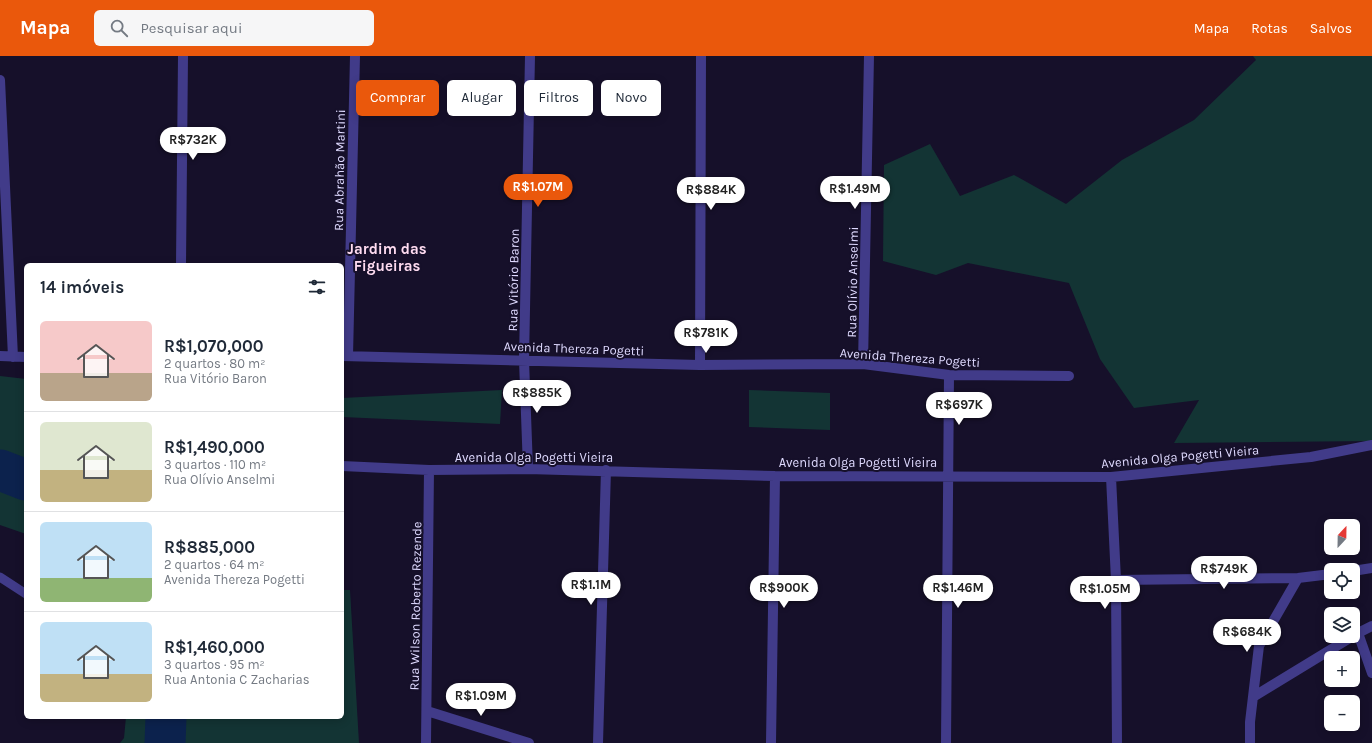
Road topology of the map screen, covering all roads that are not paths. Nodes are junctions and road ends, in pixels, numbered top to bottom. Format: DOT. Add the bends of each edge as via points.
graph roads {
  1 [pos="183,56"];
  2 [pos="355,56"];
  3 [pos="530,56"];
  4 [pos="701,56"];
  5 [pos="869,56"];
  6 [pos="0,80"];
  7 [pos="181,263"];
  8 [pos="0,356"];
  9 [pos="345,356"];
  10 [pos="13,357"];
  11 [pos="24,357"];
  12 [pos="524,360"];
  13 [pos="864,364"];
  14 [pos="700,365"];
  15 [pos="949,375"];
  16 [pos="1069,376"];
  17 [pos="1372,445"];
  18 [pos="344,466"];
  19 [pos="528,469"];
  20 [pos="429,470"];
  21 [pos="606,470"];
  22 [pos="947,475"];
  23 [pos="775,476"];
  24 [pos="1111,477"];
  25 [pos="1372,568"];
  26 [pos="1360,570"];
  27 [pos="1324,575"];
  28 [pos="0,577"];
  29 [pos="1298,578"];
  30 [pos="1116,580"];
  31 [pos="24,593"];
  32 [pos="1372,626"];
  33 [pos="1360,632"];
  34 [pos="1360,639"];
  35 [pos="1342,643"];
  36 [pos="1372,673"];
  37 [pos="1253,697"];
  38 [pos="427,711"];
  39 [pos="426,743"];
  40 [pos="529,743"];
  41 [pos="598,743"];
  42 [pos="771,743"];
  43 [pos="946,743"];
  44 [pos="1117,743"];
  45 [pos="1250,743"];
  1 -- 7 [label="street"];
  2 -- 9 [label="street, Rua Abrahão Martini"];
  3 -- 12 [label="street, Rua Vitório Baron"];
  4 -- 14 [label="street"];
  5 -- 13 [label="street, Rua Olívio Anselmi"];
  6 -- 10 [label="street"];
  8 -- 10 [label="street"];
  9 -- 12 [label="street, Avenida Thereza Pogetti"];
  10 -- 11 [label="street"];
  12 -- 14 [label="street, Avenida Thereza Pogetti"];
  12 -- 19 [label="street, Rua Vitório Baron"];
  13 -- 14 [label="street, Avenida Thereza Pogetti"];
  13 -- 15 [label="street, Avenida Thereza Pogetti"];
  15 -- 16 [label="street, Avenida Thereza Pogetti"];
  15 -- 22 [label="street"];
  17 -- 24 [label="street, Avenida Olga Pogetti Vieira" via="1311,457"];
  18 -- 20 [label="street, Avenida Olga Pogetti Vieira"];
  19 -- 20 [label="street, Avenida Olga Pogetti Vieira"];
  19 -- 21 [label="street, Avenida Olga Pogetti Vieira"];
  20 -- 38 [label="street, Rua Wilson Roberto Rezende"];
  21 -- 23 [label="street, Avenida Olga Pogetti Vieira"];
  21 -- 41 [label="street"];
  22 -- 23 [label="street, Avenida Olga Pogetti Vieira"];
  22 -- 24 [label="street, Avenida Olga Pogetti Vieira"];
  22 -- 43 [label="street"];
  23 -- 42 [label="street"];
  24 -- 30 [label="street"];
  25 -- 26 [label="street"];
  27 -- 29 [label="street"];
  28 -- 31 [label="lane"];
  29 -- 30 [label="street"];
  29 -- 37 [label="street" via="1259,646"];
  30 -- 44 [label="street"];
  32 -- 33 [label="street"];
  34 -- 36 [label="street"];
  35 -- 37 [label="street"];
  37 -- 45 [label="street"];
  38 -- 39 [label="street, Rua Wilson Roberto Rezende"];
  38 -- 40 [label="street"];
}
